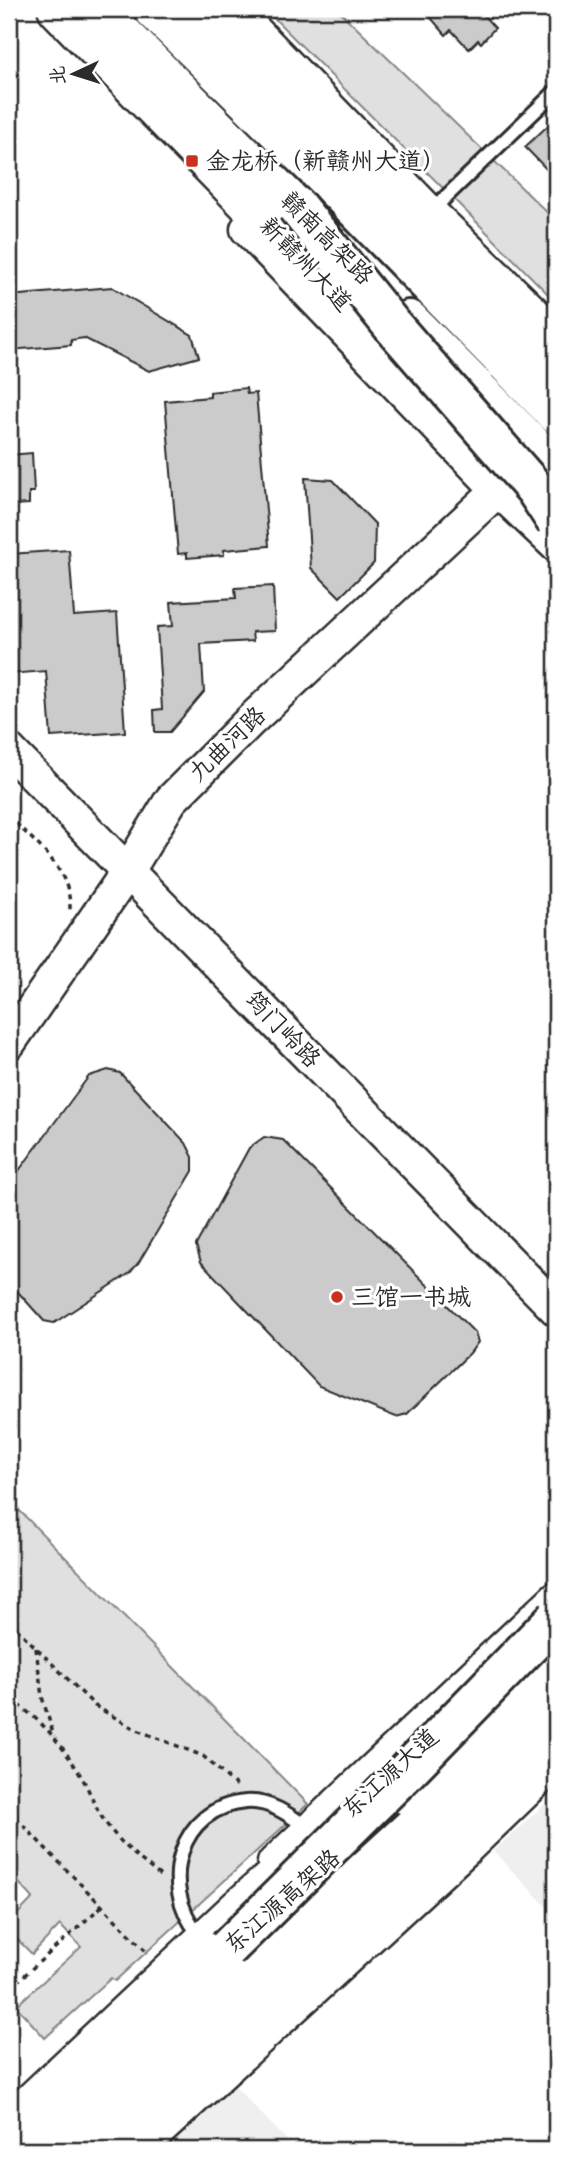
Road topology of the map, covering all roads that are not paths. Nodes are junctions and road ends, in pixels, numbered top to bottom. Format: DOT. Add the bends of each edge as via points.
graph roads {
  1 [pos="35,9"];
  2 [pos="57,9"];
  3 [pos="98,9"];
  4 [pos="153,9"];
  5 [pos="186,9"];
  6 [pos="234,9"];
  7 [pos="556,91"];
  8 [pos="320,173"];
  9 [pos="296,206"];
  10 [pos="430,212"];
  11 [pos="556,334"];
  12 [pos="556,381"];
  13 [pos="556,414"];
  14 [pos="556,468"];
  15 [pos="498,489"];
  16 [pos="556,519"];
  17 [pos="556,545"];
  18 [pos="9,750"];
  19 [pos="128,871"];
  20 [pos="9,1043"];
  21 [pos="556,1310"];
  22 [pos="556,1598"];
  23 [pos="556,1621"];
  24 [pos="556,1656"];
  25 [pos="556,1696"];
  26 [pos="556,1730"];
  27 [pos="556,1762"];
  28 [pos="310,1829"];
  29 [pos="223,1954"];
  30 [pos="9,2107"];
  31 [pos="9,2124"];
  32 [pos="9,2148"];
  33 [pos="58,2150"];
  34 [pos="104,2150"];
  35 [pos="138,2150"];
  1 -- 15 [label="street"];
  2 -- 16 [label="main road, 新赣州大道"];
  3 -- 9 [label="highway, 赣南高架路"];
  4 -- 8 [label="highway, 赣南高架路"];
  5 -- 12 [label="main road"];
  6 -- 10 [label="street"];
  7 -- 10 [label="lane"];
  8 -- 12 [label="highway"];
  8 -- 13 [label="highway, 赣南高架路"];
  9 -- 14 [label="highway, 赣南高架路, bridge"];
  9 -- 16 [label="highway, bridge" via="391,324 536,489"];
  10 -- 11 [label="street"];
  15 -- 17 [label="street"];
  15 -- 19 [label="street, 九曲河路" via="171,800"];
  18 -- 19 [label="street, 筠门岭路"];
  19 -- 20 [label="street, 九曲河路"];
  19 -- 21 [label="street, 筠门岭路"];
  22 -- 28 [label="street"];
  23 -- 29 [label="highway, bridge"];
  23 -- 31 [label="main road, 东江源大道" via="238,1908"];
  24 -- 29 [label="highway, 东江源高架路, bridge" via="419,1784"];
  25 -- 29 [label="highway, 东江源高架路" via="440,1803"];
  26 -- 29 [label="highway" via="457,1816"];
  26 -- 34 [label="main road"];
  27 -- 35 [label="street"];
  28 -- 29 [label="street"];
  28 -- 29 [label="lane" via="282,1809 247,1801 217,1808 190,1833 178,1858 178,1890 189,1923"];
  29 -- 30 [label="street" via="161,1967"];
  29 -- 32 [label="highway, 东江源高架路"];
  29 -- 33 [label="highway, 东江源高架路"];
}
